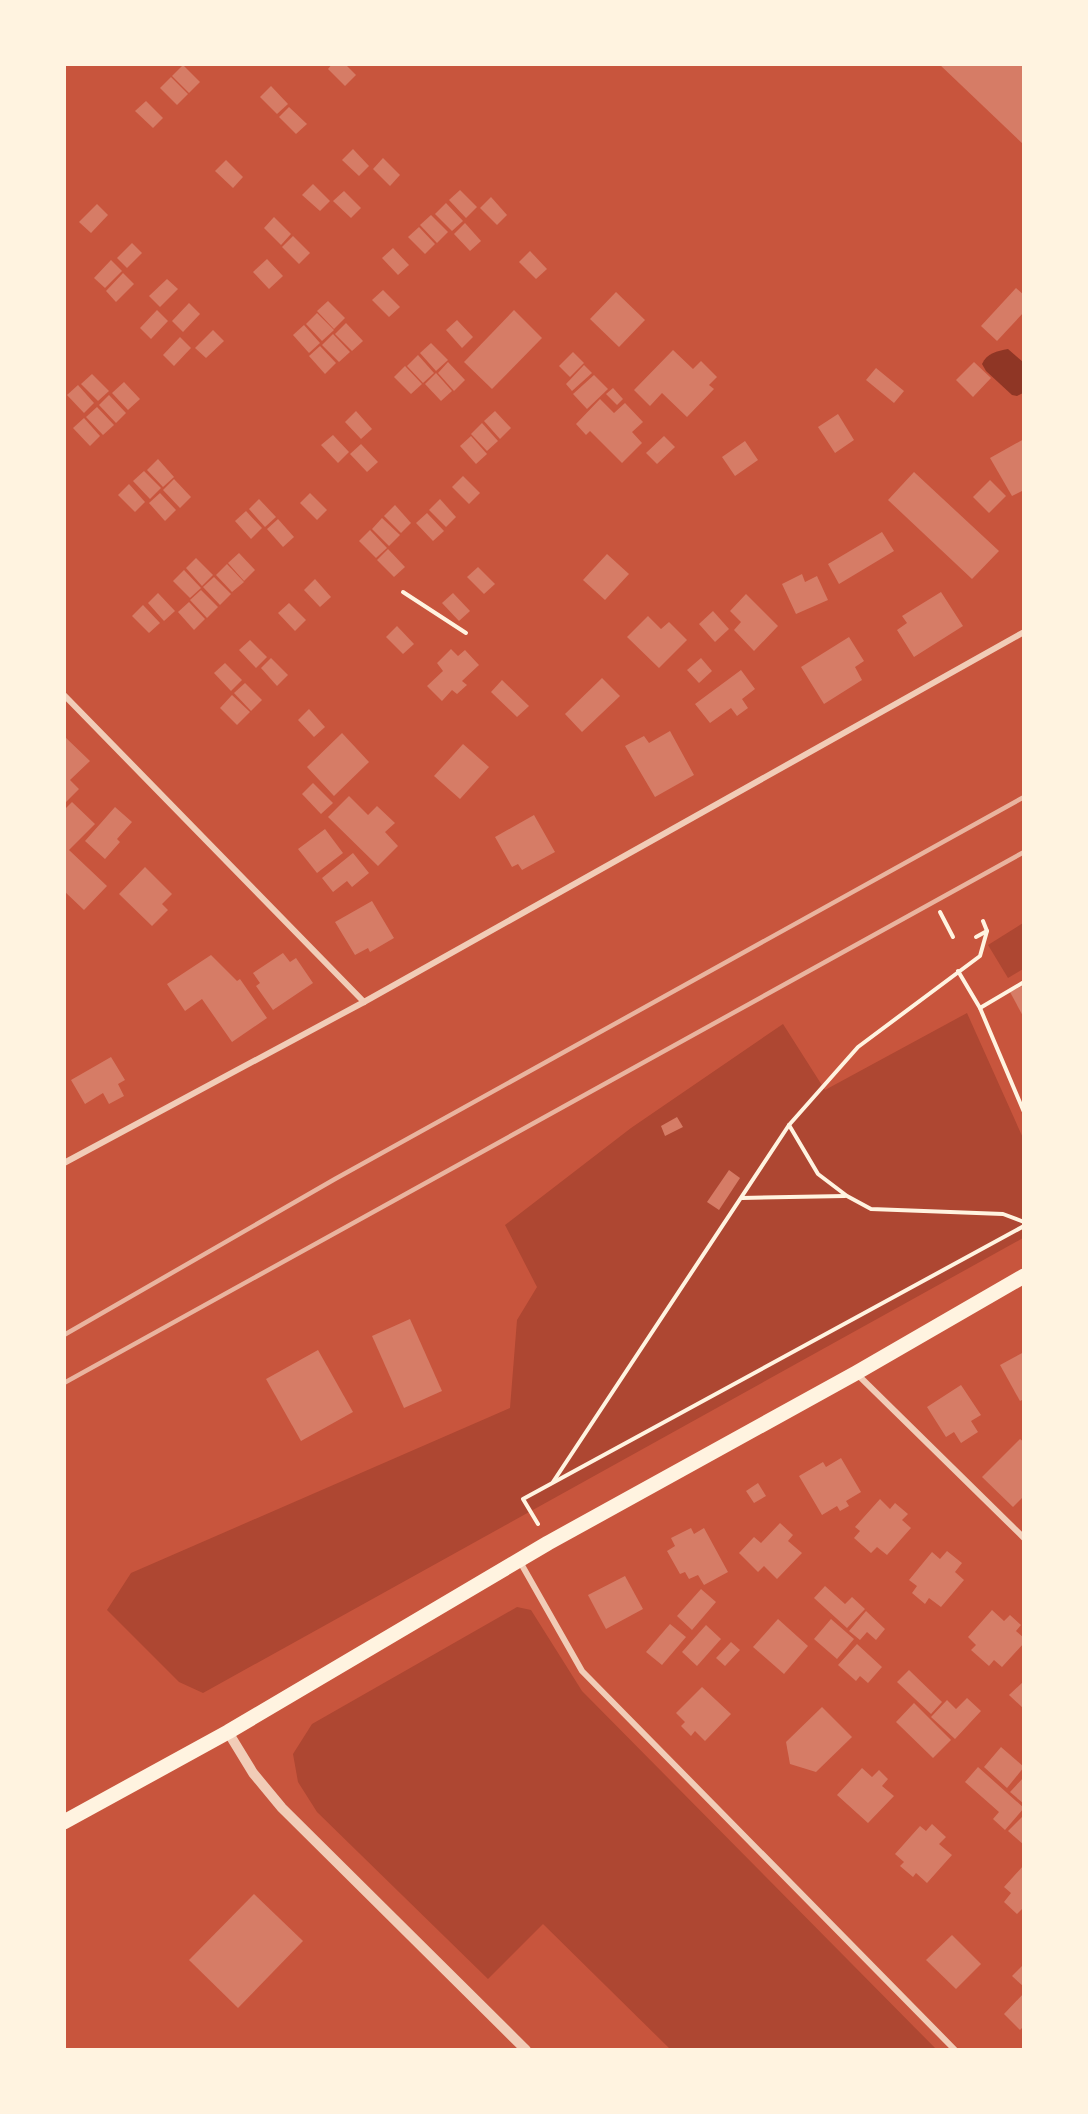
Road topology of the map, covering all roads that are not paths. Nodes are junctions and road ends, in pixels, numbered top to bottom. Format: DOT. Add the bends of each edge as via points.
graph roads {
  1 [pos="1023,632"];
  2 [pos="64,695"];
  3 [pos="364,1002"];
  4 [pos="64,1163"];
  5 [pos="1023,1278"];
  6 [pos="856,1373"];
  7 [pos="1023,1538"];
  8 [pos="519,1560"];
  9 [pos="228,1732"];
  10 [pos="64,1822"];
  11 [pos="526,2049"];
  12 [pos="955,2049"];
  1 -- 3 [label="street"];
  2 -- 3 [label="street"];
  3 -- 4 [label="street"];
  5 -- 6 [label="main road"];
  6 -- 7 [label="street"];
  6 -- 8 [label="main road"];
  8 -- 9 [label="main road"];
  8 -- 12 [label="street" via="582,1671"];
  9 -- 10 [label="main road"];
  9 -- 11 [label="street" via="253,1773 282,1808"];
}
